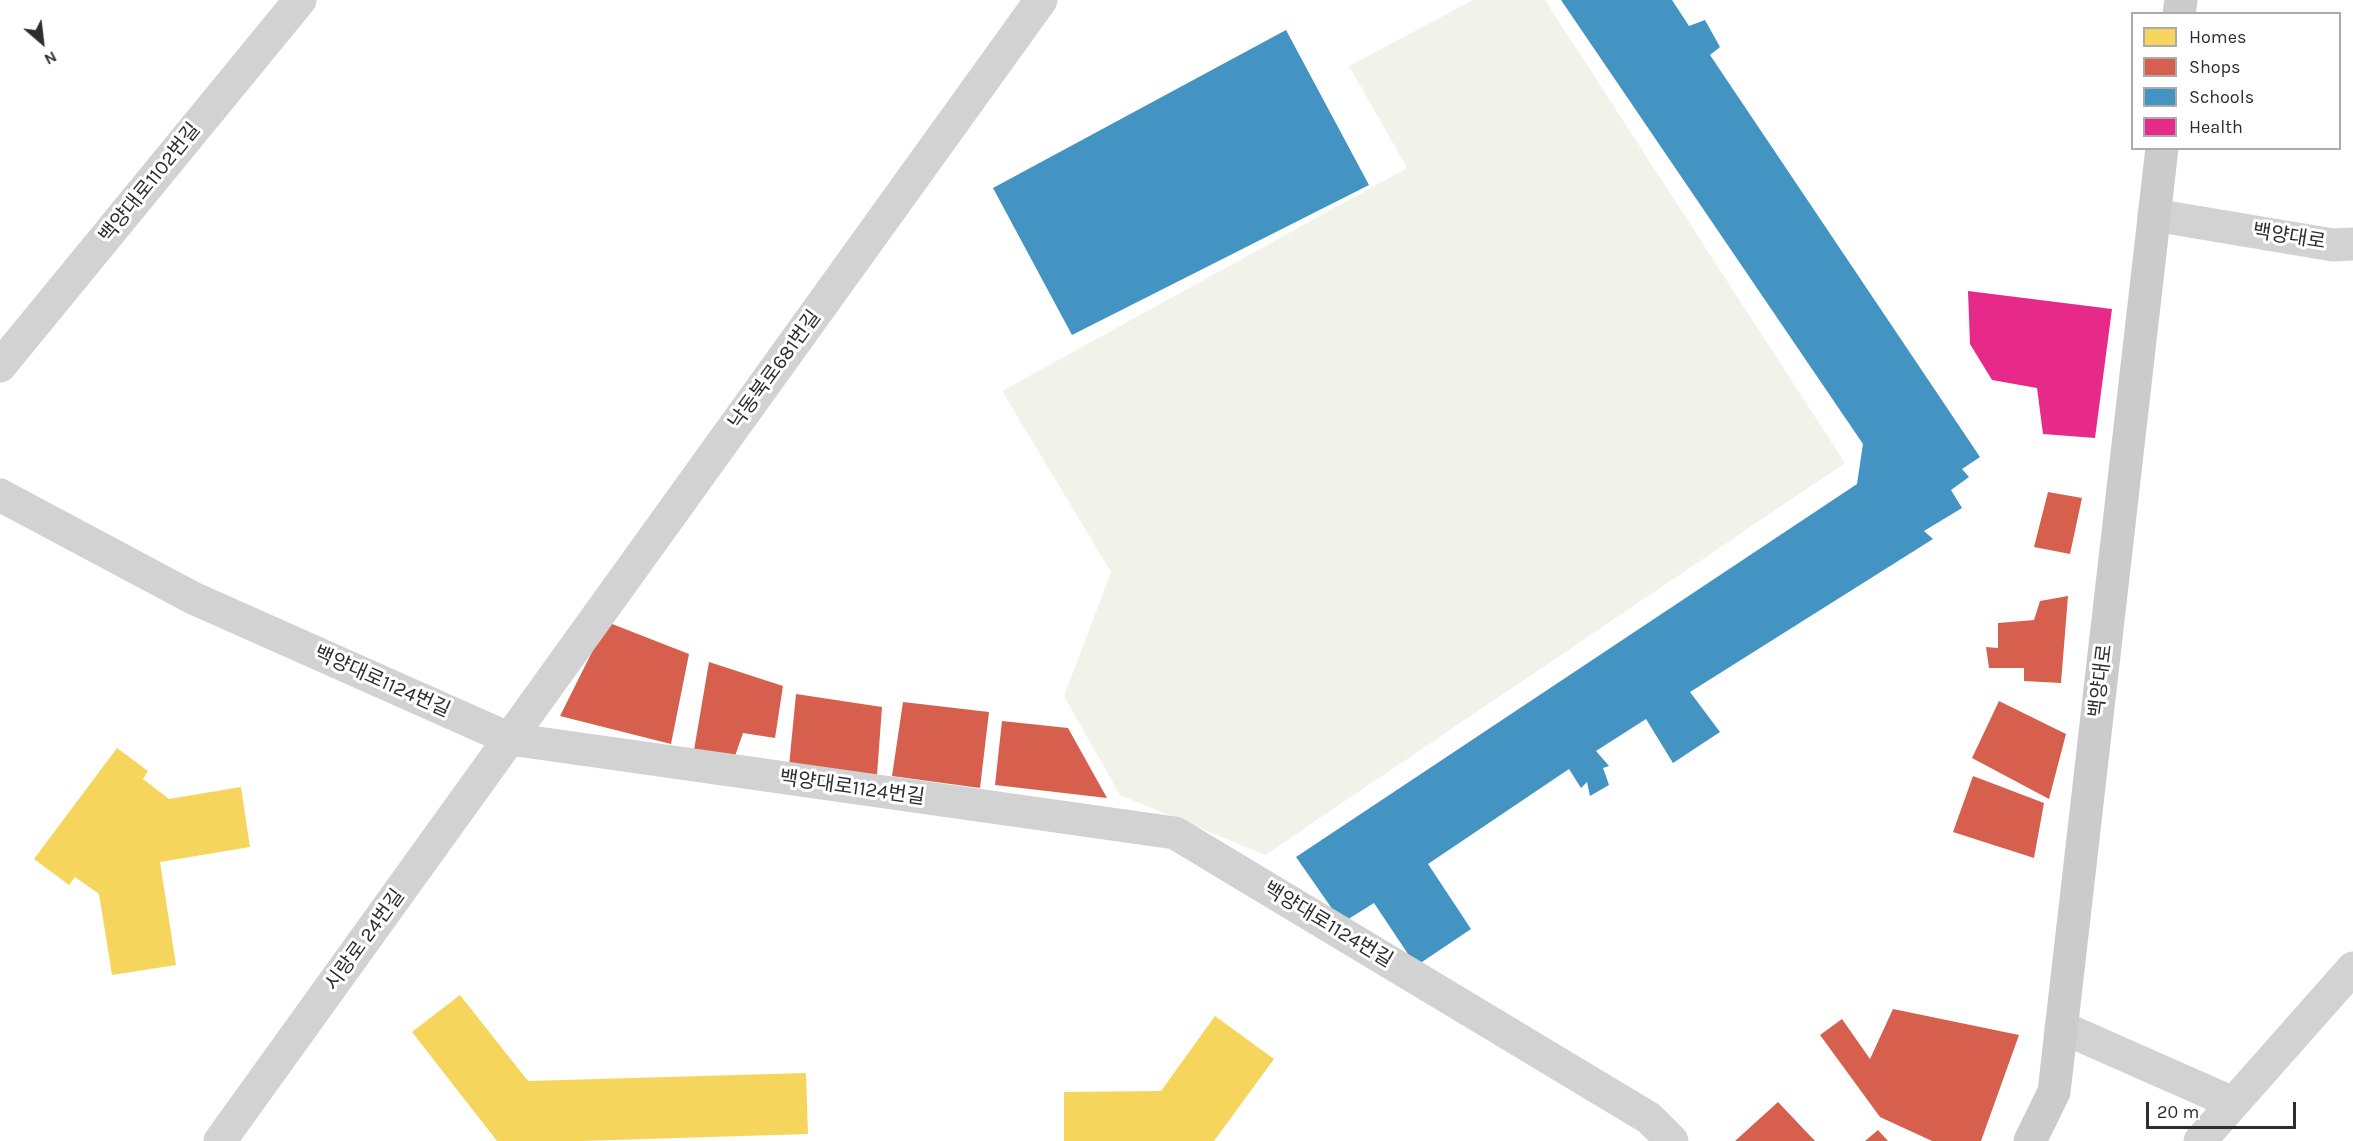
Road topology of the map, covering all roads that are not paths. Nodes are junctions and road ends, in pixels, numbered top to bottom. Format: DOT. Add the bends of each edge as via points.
graph roads {
  1 [pos="300,0"];
  2 [pos="1041,0"];
  3 [pos="2163,150"];
  4 [pos="2154,215"];
  5 [pos="2353,244"];
  6 [pos="0,366"];
  7 [pos="0,495"];
  8 [pos="510,739"];
  9 [pos="2353,968"];
  10 [pos="2061,1027"];
  11 [pos="2233,1103"];
  12 [pos="220,1141"];
  13 [pos="1672,1141"];
  14 [pos="2030,1141"];
  15 [pos="2200,1141"];
  1 -- 6 [label="street, 백양대로1102번길"];
  2 -- 8 [label="street, 낙동북로681번길"];
  3 -- 4 [label="main road, 백양대로"];
  4 -- 5 [label="street, 백양대로" via="2333,245"];
  4 -- 10 [label="main road, 백양대로"];
  7 -- 8 [label="street, 백양대로1124번길" via="194,598"];
  8 -- 12 [label="street, 시랑로 24번길"];
  8 -- 13 [label="street, 백양대로1124번길" via="1175,833 1649,1118"];
  9 -- 11 [label="street"];
  10 -- 11 [label="street"];
  10 -- 14 [label="main road, 백양대로" via="2054,1092"];
  11 -- 15 [label="street"];
}
